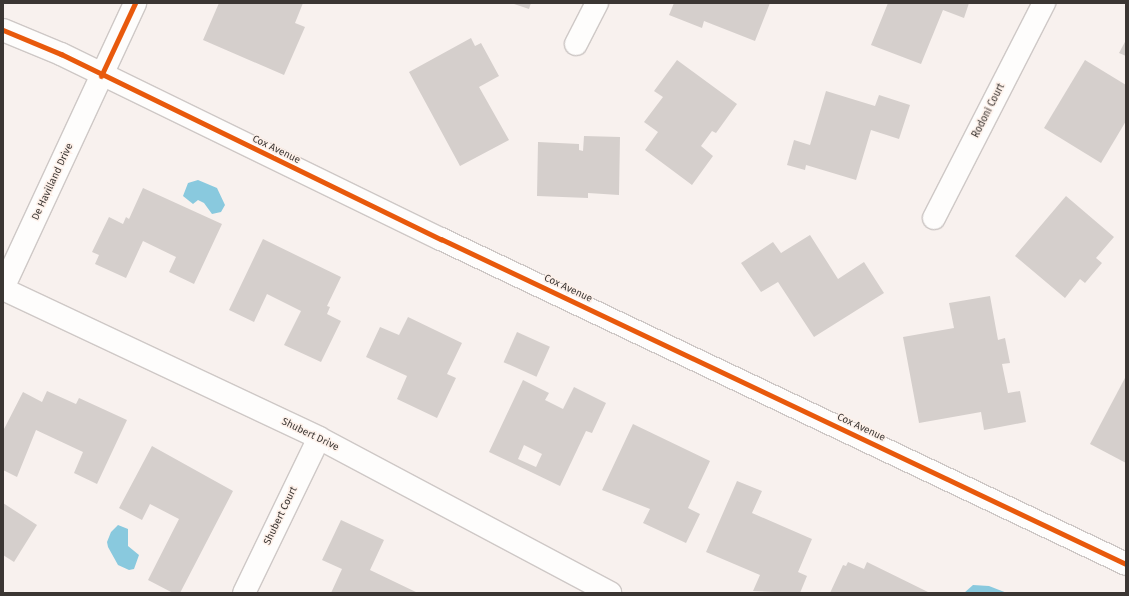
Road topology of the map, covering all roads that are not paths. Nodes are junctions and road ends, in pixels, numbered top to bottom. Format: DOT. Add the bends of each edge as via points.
graph roads {
  1 [pos="135,3"];
  2 [pos="597,3"];
  3 [pos="1044,3"];
  4 [pos="3,30"];
  5 [pos="576,44"];
  6 [pos="101,76"];
  7 [pos="934,218"];
  8 [pos="3,288"];
  9 [pos="319,438"];
  10 [pos="1126,564"];
  11 [pos="244,593"];
  12 [pos="610,593"];
  1 -- 6 [label="street, De Havilland Drive"];
  2 -- 5 [label="street"];
  3 -- 7 [label="street, Rodoni Court"];
  4 -- 6 [label="street, Cox Avenue" via="61,54"];
  6 -- 8 [label="street, De Havilland Drive"];
  6 -- 10 [label="street, Cox Avenue"];
  8 -- 9 [label="street, Shubert Drive"];
  9 -- 11 [label="street, Shubert Court"];
  9 -- 12 [label="street, Shubert Drive"];
}
